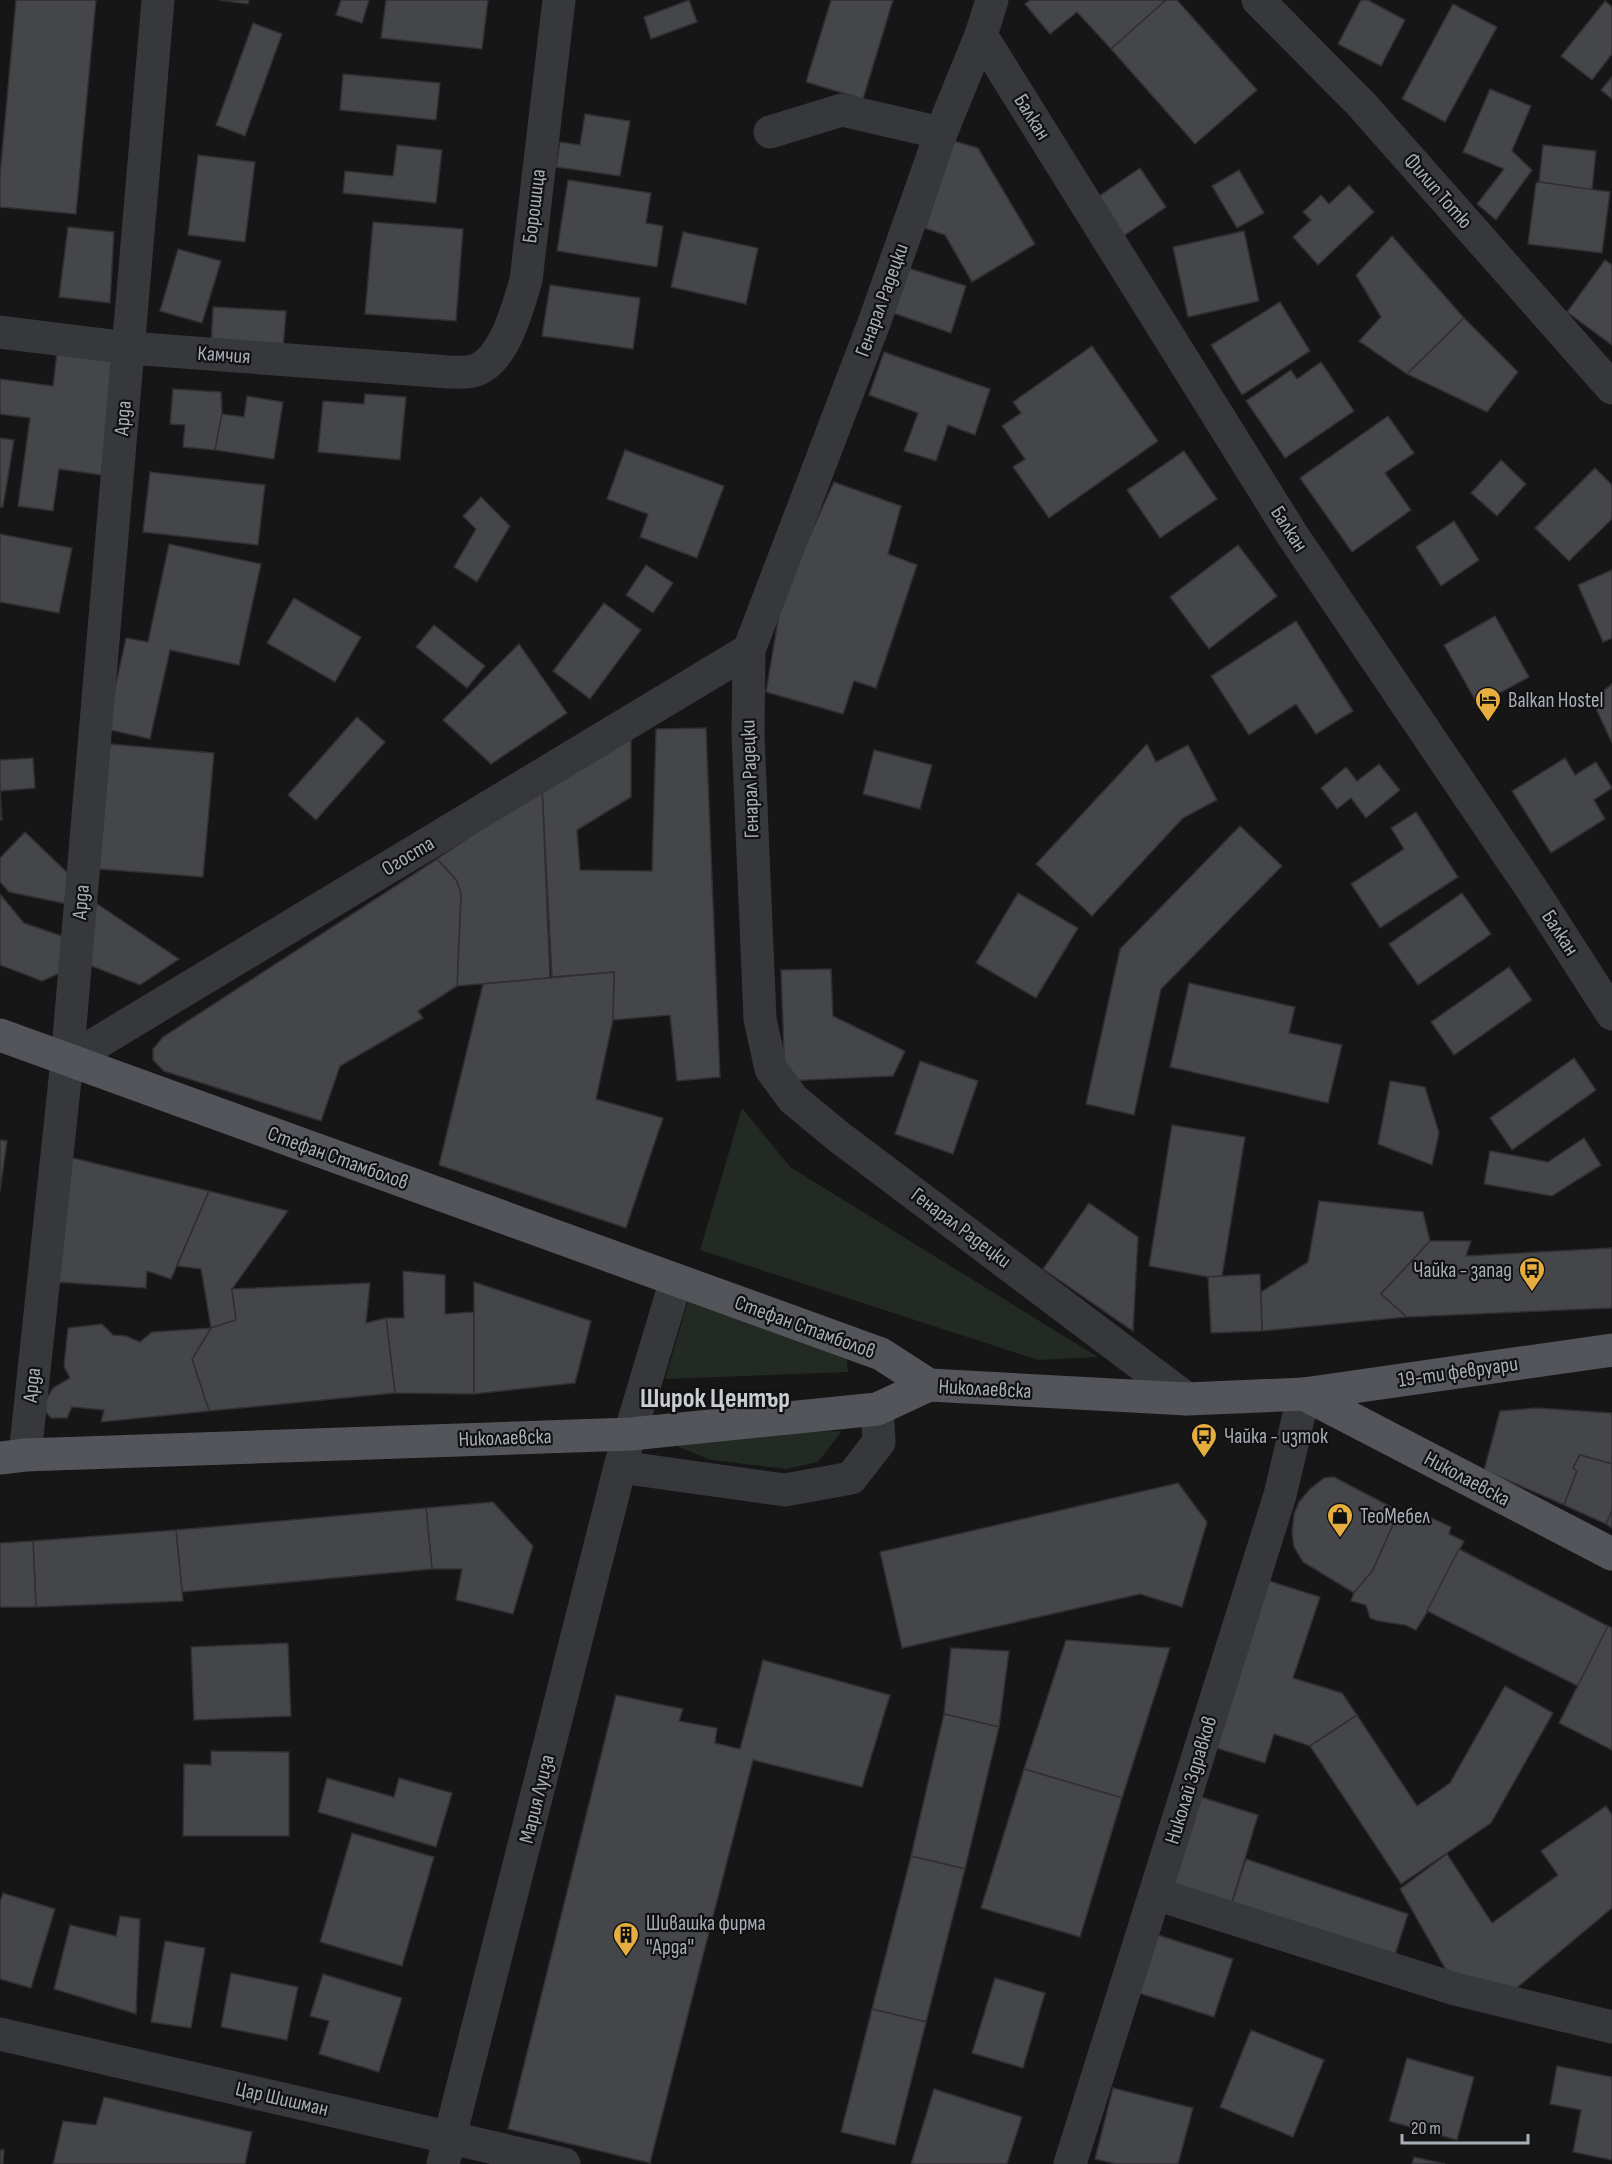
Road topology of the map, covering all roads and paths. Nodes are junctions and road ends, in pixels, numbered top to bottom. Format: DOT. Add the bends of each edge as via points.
graph roads {
  1 [pos="158,0"];
  2 [pos="559,0"];
  3 [pos="992,0"];
  4 [pos="1258,0"];
  5 [pos="981,35"];
  6 [pos="770,132"];
  7 [pos="941,134"];
  8 [pos="0,332"];
  9 [pos="129,348"];
  10 [pos="449,372"];
  11 [pos="1612,388"];
  12 [pos="748,650"];
  13 [pos="1612,1014"];
  14 [pos="0,1035"];
  15 [pos="67,1061"];
  16 [pos="676,1280"];
  17 [pos="1612,1350"];
  18 [pos="929,1385"];
  19 [pos="1304,1394"];
  20 [pos="1187,1399"];
  21 [pos="877,1409"];
  22 [pos="631,1434"];
  23 [pos="12,1456"];
  24 [pos="620,1467"];
  25 [pos="1612,1554"];
  26 [pos="1156,1893"];
  27 [pos="1612,2027"];
  28 [pos="0,2034"];
  29 [pos="447,2151"];
  30 [pos="564,2164"];
  31 [pos="1070,2164"];
  1 -- 9 [label="street, Арда"];
  2 -- 10 [label="street, Борошица" via="526,280 513,324 492,359 474,371"];
  3 -- 5 [label="street, Генарал Радецки"];
  4 -- 11 [label="street, Филип Тотю" via="1362,105"];
  5 -- 7 [label="street, Генарал Радецки"];
  5 -- 13 [label="street, Балкан" via="1291,533"];
  6 -- 7 [label="street" via="842,110"];
  7 -- 12 [label="street, Генарал Радецки" via="874,323"];
  8 -- 9 [label="street, Камчия"];
  9 -- 10 [label="street, Камчия"];
  9 -- 15 [label="street, Арда"];
  12 -- 15 [label="street, Огоста"];
  12 -- 20 [label="street, Генарал Радецки" via="760,1019 771,1069 794,1099 839,1137"];
  14 -- 15 [label="main road, Стефан Стамболов"];
  15 -- 16 [label="main road, Стефан Стамболов"];
  15 -- 23 [label="street, Арда"];
  16 -- 18 [label="main road, Стефан Стамболов" via="881,1354"];
  16 -- 22 [label="street"];
  17 -- 19 [label="main road, 19-ти февруари"];
  18 -- 20 [label="main road, Николаевска"];
  18 -- 21 [label="main road, Николаевска"];
  19 -- 20 [label="main road, Николаевска"];
  19 -- 25 [label="main road, Николаевска"];
  19 -- 26 [label="street, Николай Здравков" via="1280,1495"];
  21 -- 22 [label="main road, Николаевска"];
  21 -- 24 [label="street" via="879,1442 850,1478 785,1490"];
  22 -- 23 [label="main road, Николаевска"];
  22 -- 24 [label="street, Мария Луиза"];
  24 -- 29 [label="street, Мария Луиза"];
  26 -- 27 [label="street" via="1455,1989"];
  26 -- 31 [label="street, Николай Здравков"];
  28 -- 29 [label="street, Цар Шишман"];
  29 -- 30 [label="street, Цар Шишман"];
}
